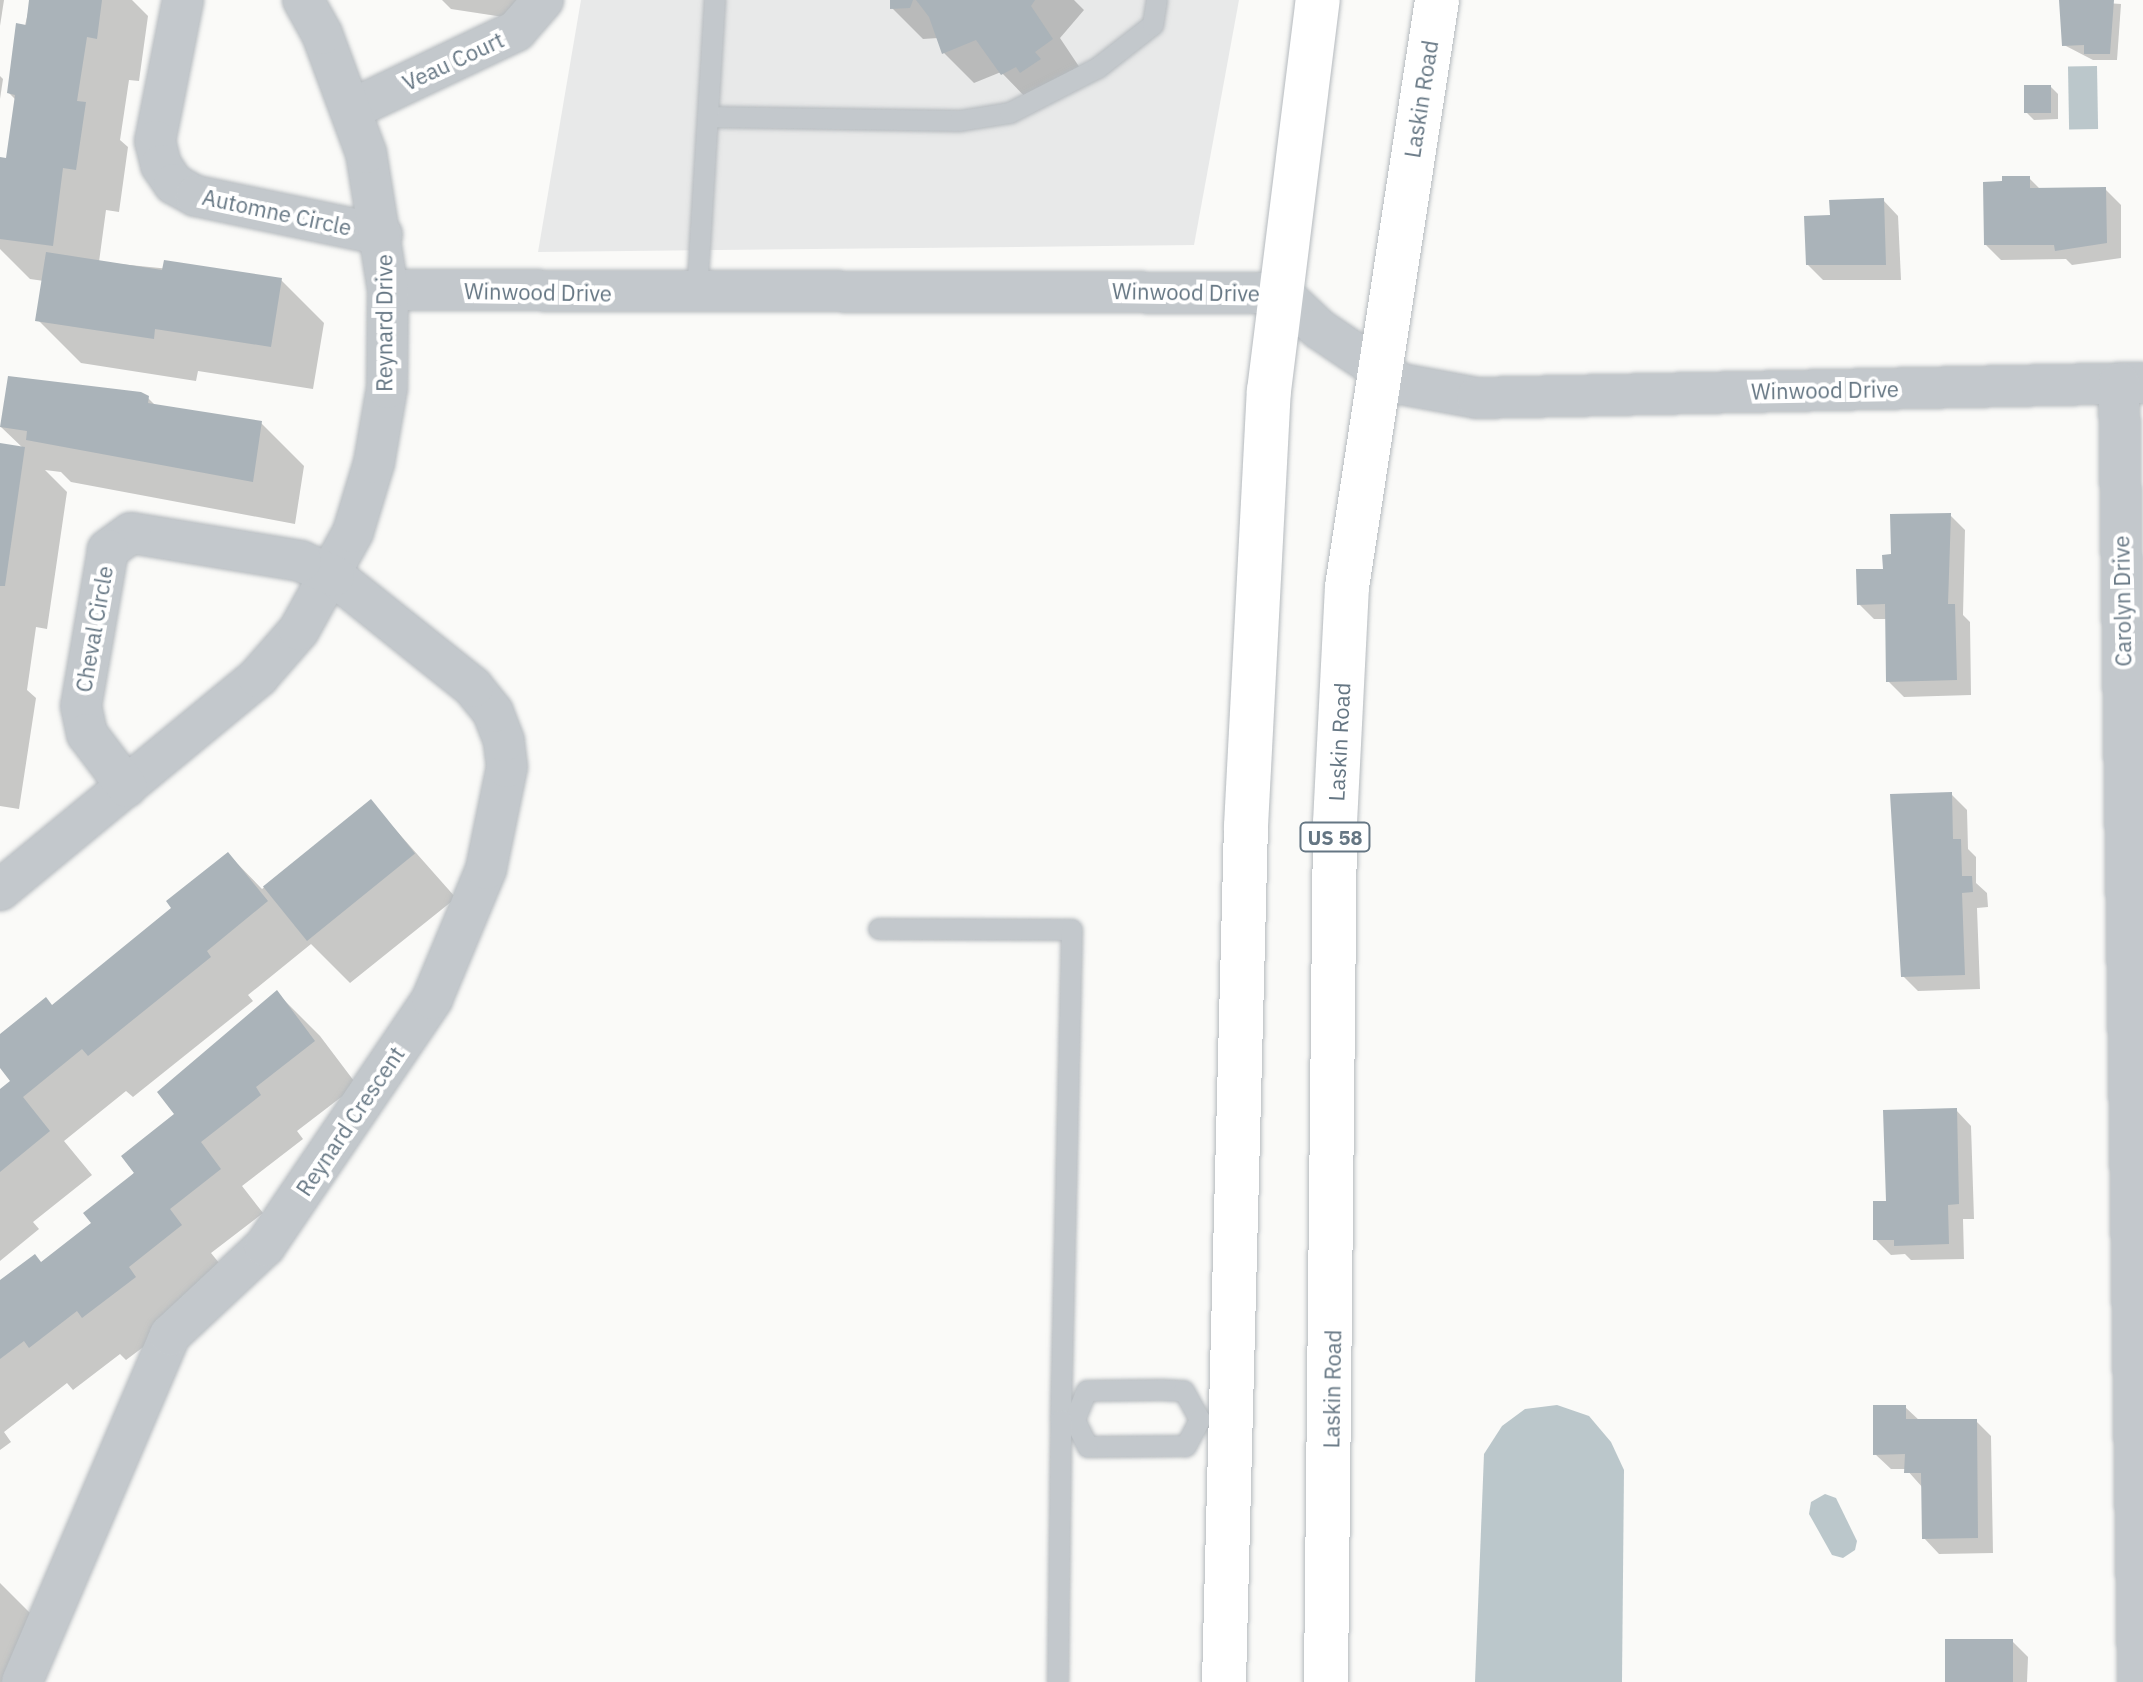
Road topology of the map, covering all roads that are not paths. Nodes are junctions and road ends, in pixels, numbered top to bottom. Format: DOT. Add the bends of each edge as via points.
graph roads {
  1 [pos="183,0"];
  2 [pos="303,0"];
  3 [pos="543,0"];
  4 [pos="715,0"];
  5 [pos="1157,0"];
  6 [pos="1318,0"];
  7 [pos="1437,0"];
  8 [pos="352,109"];
  9 [pos="708,117"];
  10 [pos="382,235"];
  11 [pos="388,290"];
  12 [pos="1281,293"];
  13 [pos="697,294"];
  14 [pos="1379,371"];
  15 [pos="2131,383"];
  16 [pos="334,576"];
  17 [pos="127,787"];
  18 [pos="0,890"];
  19 [pos="879,929"];
  20 [pos="1068,1420"];
  21 [pos="1215,1420"];
  22 [pos="2139,1571"];
  23 [pos="22,1682"];
  24 [pos="1058,1682"];
  25 [pos="1224,1682"];
  26 [pos="1326,1682"];
  27 [pos="2138,1682"];
  1 -- 10 [label="street, Automne Circle" via="155,141 161,165 174,184 196,196"];
  2 -- 8 [label="street, Reynard Drive"];
  3 -- 8 [label="street, Veau Court" via="516,31"];
  4 -- 9 [label="lane"];
  5 -- 9 [label="lane" via="1153,25 1098,68 1020,109 960,121"];
  6 -- 12 [label="main road"];
  7 -- 14 [label="main road, Laskin Road / US 58"];
  8 -- 10 [label="street, Reynard Drive"];
  9 -- 13 [label="lane"];
  10 -- 11 [label="street, Reynard Drive"];
  11 -- 13 [label="street, Winwood Drive"];
  11 -- 16 [label="street, Reynard Drive" via="387,388 374,463"];
  12 -- 13 [label="street, Winwood Drive"];
  12 -- 14 [label="street, Winwood Drive"];
  12 -- 21 [label="main road" via="1269,391"];
  14 -- 15 [label="street, Winwood Drive" via="1401,384 1477,398"];
  14 -- 26 [label="main road, Laskin Road / US 58" via="1347,587 1335,823"];
  15 -- 22 [label="street, Carolyn Drive"];
  16 -- 17 [label="street, Reynard Drive" via="299,630 258,677"];
  16 -- 17 [label="street, Cheval Circle" via="301,561 131,533 116,540 108,550 81,706 93,745"];
  16 -- 23 [label="street, Reynard Crescent" via="473,687 493,712 507,767 486,869 432,999 300,1197 265,1246 170,1335"];
  17 -- 18 [label="street, Reynard Drive"];
  19 -- 20 [label="lane" via="1072,930"];
  20 -- 21 [label="lane" via="1088,1447 1186,1446"];
  20 -- 21 [label="lane" via="1087,1391 1147,1390 1184,1391"];
  20 -- 24 [label="lane"];
  21 -- 25 [label="main road"];
  22 -- 27 [label="street, Carolyn Drive"];
}
